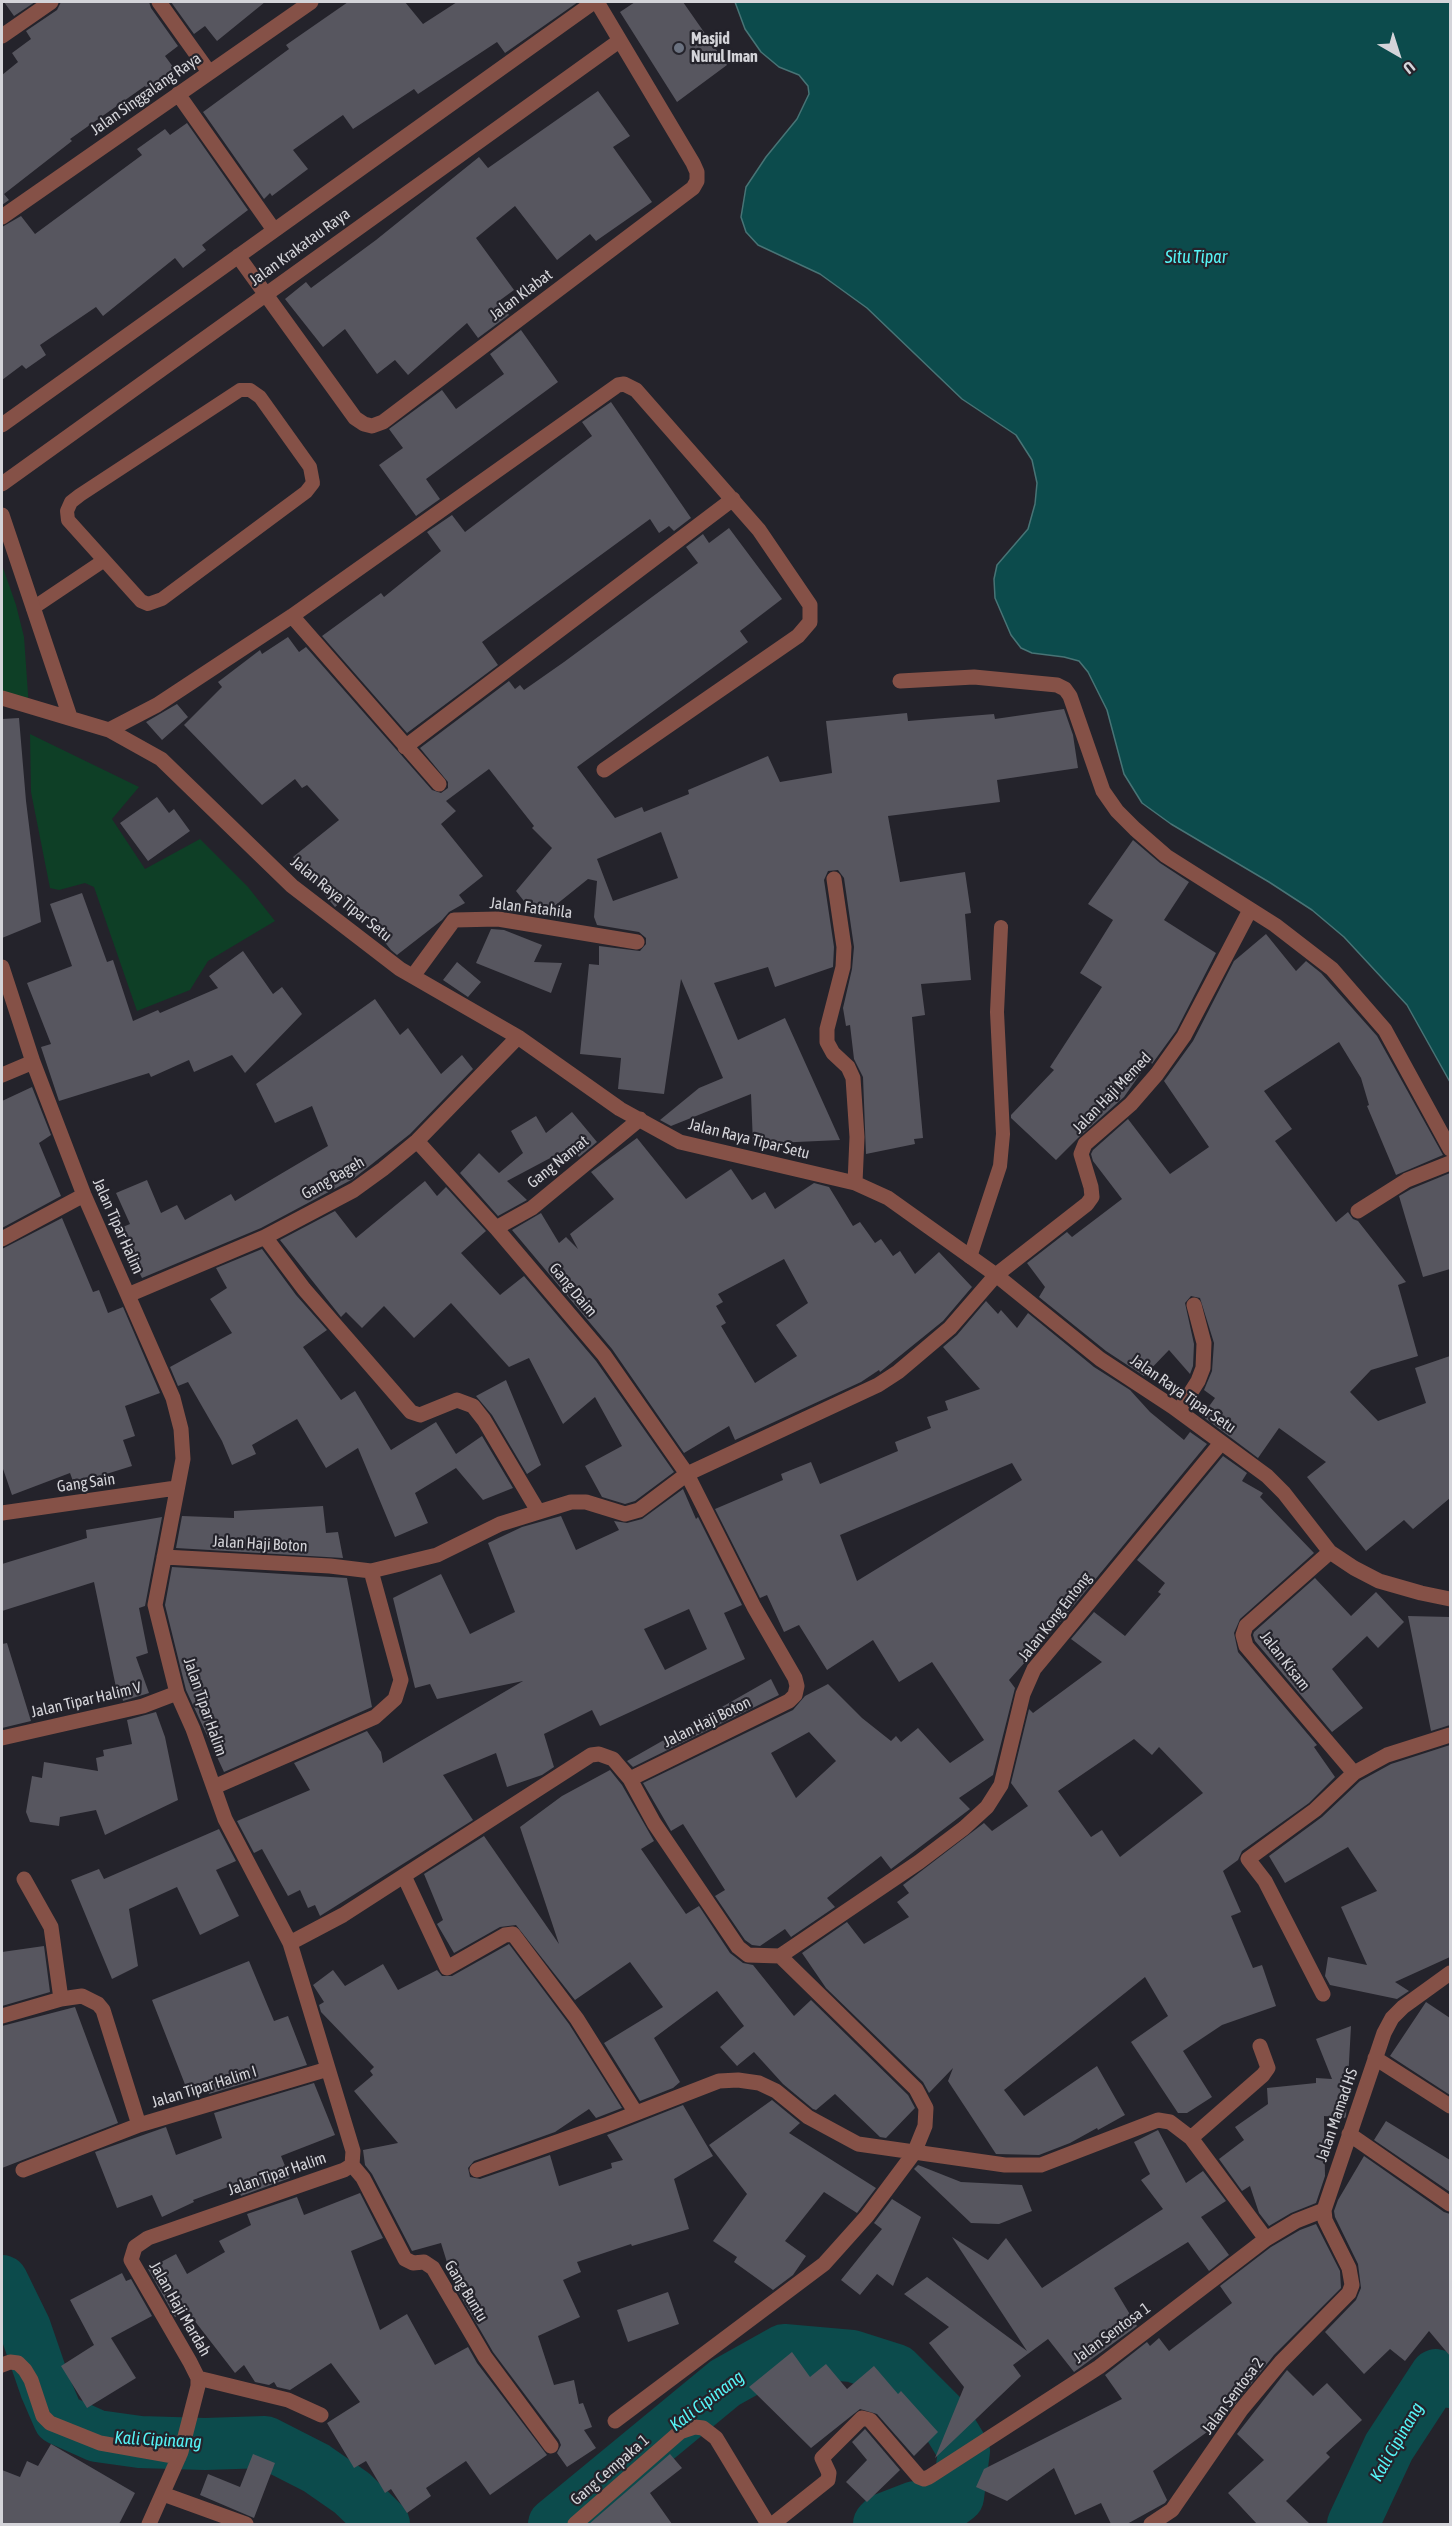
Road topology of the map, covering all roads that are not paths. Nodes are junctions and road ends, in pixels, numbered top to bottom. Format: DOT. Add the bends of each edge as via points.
graph roads {
  1 [pos="51,2"];
  2 [pos="159,2"];
  3 [pos="311,2"];
  4 [pos="596,2"];
  5 [pos="3,33"];
  6 [pos="619,40"];
  7 [pos="209,72"];
  8 [pos="178,94"];
  9 [pos="2,217"];
  10 [pos="274,230"];
  11 [pos="238,256"];
  12 [pos="265,295"];
  13 [pos="2,424"];
  14 [pos="2,484"];
  15 [pos="733,500"];
  16 [pos="2,515"];
  17 [pos="103,561"];
  18 [pos="33,608"];
  19 [pos="292,616"];
  20 [pos="900,681"];
  21 [pos="2,698"];
  22 [pos="70,717"];
  23 [pos="109,730"];
  24 [pos="405,747"];
  25 [pos="604,770"];
  26 [pos="439,784"];
  27 [pos="834,879"];
  28 [pos="1250,910"];
  29 [pos="1001,927"];
  30 [pos="637,942"];
  31 [pos="2,967"];
  32 [pos="413,976"];
  33 [pos="518,1036"];
  34 [pos="33,1062"];
  35 [pos="2,1075"];
  36 [pos="640,1119"];
  37 [pos="417,1141"];
  38 [pos="1450,1149"];
  39 [pos="1450,1163"];
  40 [pos="855,1183"];
  41 [pos="84,1195"];
  42 [pos="1358,1211"];
  43 [pos="496,1228"];
  44 [pos="265,1237"];
  45 [pos="2,1239"];
  46 [pos="970,1257"];
  47 [pos="996,1275"];
  48 [pos="128,1295"];
  49 [pos="1194,1305"];
  50 [pos="1179,1412"];
  51 [pos="1221,1443"];
  52 [pos="687,1474"];
  53 [pos="176,1488"];
  54 [pos="538,1511"];
  55 [pos="2,1514"];
  56 [pos="1330,1552"];
  57 [pos="164,1557"];
  58 [pos="371,1571"];
  59 [pos="1450,1599"];
  60 [pos="177,1693"];
  61 [pos="1450,1735"];
  62 [pos="2,1738"];
  63 [pos="1354,1773"];
  64 [pos="630,1779"];
  65 [pos="214,1787"];
  66 [pos="404,1876"];
  67 [pos="24,1879"];
  68 [pos="290,1943"];
  69 [pos="780,1956"];
  70 [pos="1450,1973"];
  71 [pos="1323,1994"];
  72 [pos="61,1999"];
  73 [pos="2,2016"];
  74 [pos="1260,2046"];
  75 [pos="1376,2058"];
  76 [pos="328,2069"];
  77 [pos="1450,2106"];
  78 [pos="636,2113"];
  79 [pos="139,2125"];
  80 [pos="1349,2134"];
  81 [pos="1191,2138"];
  82 [pos="914,2152"];
  83 [pos="352,2165"];
  84 [pos="22,2170"];
  85 [pos="477,2170"];
  86 [pos="1450,2204"];
  87 [pos="1324,2210"];
  88 [pos="1266,2240"];
  89 [pos="135,2247"];
  90 [pos="2,2365"];
  91 [pos="198,2382"];
  92 [pos="321,2415"];
  93 [pos="615,2421"];
  94 [pos="551,2446"];
  95 [pos="180,2454"];
  96 [pos="919,2477"];
  97 [pos="163,2494"];
  98 [pos="149,2524"];
  99 [pos="246,2524"];
  100 [pos="574,2524"];
  101 [pos="1151,2524"];
  1 -- 5 [label="street"];
  2 -- 7 [label="street"];
  3 -- 7 [label="street, Jalan Singgalang Raya"];
  4 -- 6 [label="street, Jalan Klabat"];
  4 -- 10 [label="street, Jalan Krakatau Raya"];
  6 -- 12 [label="street, Jalan Krakatau Raya"];
  6 -- 12 [label="street, Jalan Klabat" via="693,163 697,182 383,422 372,426 355,418"];
  7 -- 8 [label="street, Jalan Singgalang Raya"];
  8 -- 9 [label="street, Jalan Singgalang Raya"];
  8 -- 10 [label="street"];
  10 -- 11 [label="street, Jalan Krakatau Raya"];
  11 -- 12 [label="street, Jalan Klabat"];
  11 -- 13 [label="street, Jalan Krakatau Raya"];
  12 -- 14 [label="street, Jalan Krakatau Raya"];
  15 -- 19 [label="street" via="636,390 630,385 618,385"];
  15 -- 24 [label="street"];
  15 -- 25 [label="street" via="759,530 810,605 810,622 798,636"];
  16 -- 18 [label="street"];
  17 -- 17 [label="lane" via="68,520 71,502 235,392 250,390 260,397 310,467 313,483 306,492 162,599 148,604 141,601"];
  17 -- 18 [label="lane"];
  18 -- 22 [label="street"];
  19 -- 23 [label="street" via="157,705"];
  19 -- 24 [label="street"];
  20 -- 28 [label="street" via="974,677 1065,689 1103,791 1117,810 1166,856"];
  21 -- 22 [label="street, Jalan Raya Tipar Setu"];
  22 -- 23 [label="street, Jalan Raya Tipar Setu"];
  23 -- 32 [label="street, Jalan Raya Tipar Setu" via="161,759 292,886"];
  24 -- 26 [label="street"];
  27 -- 40 [label="street" via="844,947 827,1042 853,1078"];
  28 -- 38 [label="street" via="1332,969 1385,1030"];
  28 -- 47 [label="street, Jalan Haji Memed" via="1189,1028 1158,1074 1131,1104 1084,1144 1081,1154 1092,1197"];
  29 -- 46 [label="lane" via="997,1012 1003,1134 1000,1166"];
  30 -- 32 [label="street, Jalan Fatahila" via="498,919 454,920"];
  31 -- 34 [label="street, Jalan Tipar Halim"];
  32 -- 33 [label="street, Jalan Raya Tipar Setu"];
  33 -- 36 [label="street, Jalan Raya Tipar Setu"];
  33 -- 37 [label="street, Gang Bageh"];
  34 -- 35 [label="street"];
  34 -- 41 [label="street, Jalan Tipar Halim"];
  36 -- 40 [label="street, Jalan Raya Tipar Setu" via="680,1142"];
  36 -- 43 [label="street, Gang Namat" via="532,1208"];
  37 -- 43 [label="street, Gang Daim"];
  37 -- 44 [label="street, Gang Bageh" via="354,1190"];
  39 -- 42 [label="street" via="1407,1180"];
  40 -- 46 [label="street, Jalan Raya Tipar Setu" via="888,1198"];
  41 -- 45 [label="street"];
  41 -- 48 [label="street, Jalan Tipar Halim"];
  43 -- 52 [label="street, Gang Daim" via="604,1355"];
  44 -- 48 [label="street, Gang Bageh"];
  44 -- 54 [label="street" via="304,1289 411,1412 420,1414 457,1400 472,1406"];
  46 -- 47 [label="street, Jalan Raya Tipar Setu"];
  47 -- 50 [label="street, Jalan Raya Tipar Setu" via="1100,1359"];
  47 -- 52 [label="street, Jalan Haji Boton" via="950,1328 878,1385"];
  48 -- 53 [label="street, Jalan Tipar Halim" via="173,1398 181,1429 183,1459"];
  49 -- 50 [label="street" via="1204,1343 1203,1368"];
  50 -- 51 [label="street, Jalan Raya Tipar Setu"];
  51 -- 56 [label="street, Jalan Raya Tipar Setu" via="1267,1476"];
  51 -- 69 [label="street, Jalan Kong Entong" via="1034,1669 1023,1694 1001,1785 987,1807 919,1862"];
  52 -- 54 [label="street, Jalan Haji Boton" via="639,1510 625,1514 586,1502"];
  52 -- 64 [label="street, Jalan Haji Boton" via="797,1686 795,1695 782,1705"];
  53 -- 55 [label="street, Gang Sain"];
  53 -- 57 [label="street, Jalan Tipar Halim"];
  54 -- 58 [label="street, Jalan Haji Boton" via="500,1524 437,1555"];
  56 -- 59 [label="street, Jalan Raya Tipar Setu" via="1379,1581"];
  56 -- 63 [label="street, Jalan Kisam" via="1246,1626 1243,1635 1246,1647"];
  57 -- 58 [label="street, Jalan Haji Boton"];
  57 -- 60 [label="street, Jalan Tipar Halim" via="155,1605"];
  58 -- 65 [label="street" via="401,1680 395,1699 375,1717"];
  60 -- 62 [label="street, Jalan Tipar Halim V" via="143,1706"];
  60 -- 65 [label="street, Jalan Tipar Halim"];
  61 -- 63 [label="street" via="1387,1755"];
  63 -- 71 [label="street" via="1315,1810 1248,1859 1265,1881"];
  64 -- 66 [label="street" via="613,1759 591,1755"];
  64 -- 69 [label="street" via="654,1823 738,1947 748,1955"];
  65 -- 68 [label="street, Jalan Tipar Halim" via="225,1819"];
  66 -- 68 [label="street"];
  66 -- 78 [label="street" via="447,1968 513,1934 577,2019"];
  67 -- 72 [label="street" via="51,1927"];
  68 -- 76 [label="street, Jalan Tipar Halim"];
  69 -- 82 [label="street" via="916,2089 926,2108 925,2127"];
  70 -- 75 [label="street, Jalan Mamad HS" via="1392,2018"];
  72 -- 73 [label="street, Jalan Tipar Halim I"];
  72 -- 79 [label="street, Jalan Tipar Halim I" via="90,1998 103,2010"];
  74 -- 81 [label="street" via="1268,2068 1263,2075"];
  75 -- 77 [label="street"];
  75 -- 80 [label="street, Jalan Mamad HS"];
  76 -- 79 [label="street, Jalan Tipar Halim I"];
  76 -- 83 [label="street, Jalan Tipar Halim" via="353,2151"];
  78 -- 82 [label="street" via="719,2081 738,2080 776,2091 808,2117 858,2144"];
  78 -- 85 [label="street"];
  79 -- 84 [label="street"];
  80 -- 86 [label="street"];
  80 -- 87 [label="street, Jalan Mamad HS"];
  81 -- 82 [label="street" via="1170,2122 1158,2120 1041,2165 1028,2166"];
  81 -- 88 [label="street"];
  82 -- 93 [label="street" via="867,2216 824,2264"];
  83 -- 89 [label="street, Jalan Tipar Halim" via="147,2238"];
  83 -- 94 [label="street, Gang Buntu" via="363,2178 405,2259 433,2268 485,2357"];
  87 -- 88 [label="street, Jalan Sentosa 1"];
  87 -- 101 [label="street, Jalan Sentosa 2" via="1325,2220 1349,2268 1349,2293 1281,2362 1241,2410 1172,2510"];
  88 -- 96 [label="street, Jalan Sentosa 1" via="1098,2367 961,2458 929,2477"];
  89 -- 91 [label="street, Jalan Haji Mardah" via="131,2260"];
  90 -- 95 [label="street" via="18,2363 26,2370 43,2416 50,2423 100,2443"];
  91 -- 92 [label="street" via="288,2400"];
  91 -- 95 [label="street"];
  95 -- 97 [label="street"];
  96 -- 100 [label="street, Gang Cempaka 1" via="870,2420 862,2418 822,2458 828,2480 768,2524 716,2438 695,2427 680,2433"];
  97 -- 98 [label="street"];
  97 -- 99 [label="street"];
}
